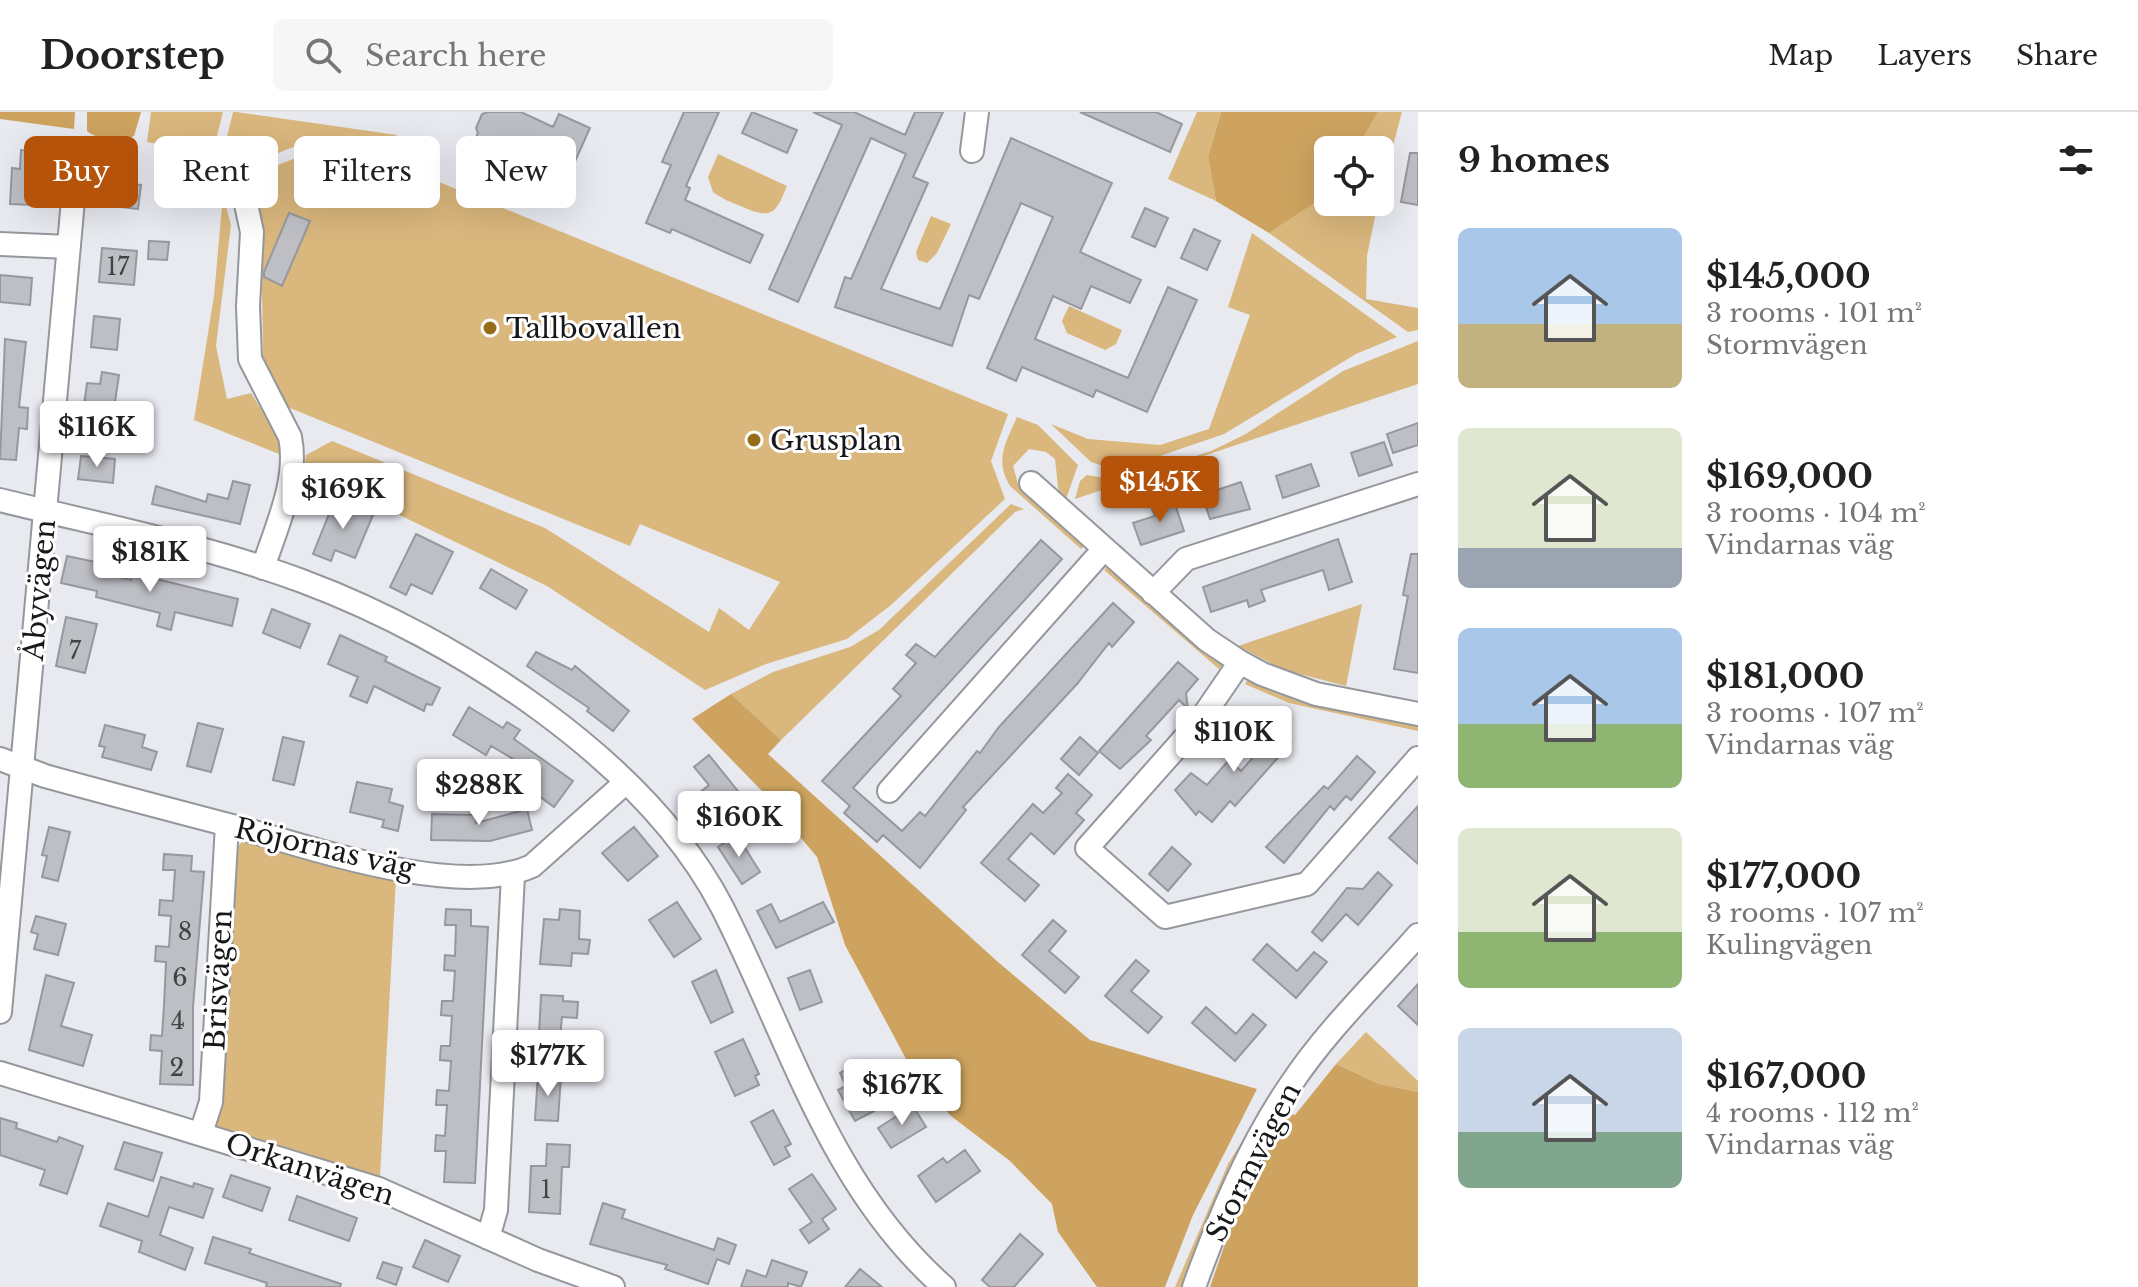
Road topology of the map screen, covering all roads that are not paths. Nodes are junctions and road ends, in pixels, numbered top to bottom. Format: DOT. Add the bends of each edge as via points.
graph roads {
  1 [pos="977,112"];
  2 [pos="972,151"];
  3 [pos="72,208"];
  4 [pos="247,208"];
  5 [pos="0,244"];
  6 [pos="69,247"];
  7 [pos="1031,483"];
  8 [pos="1418,484"];
  9 [pos="0,500"];
  10 [pos="46,511"];
  11 [pos="1104,549"];
  12 [pos="263,568"];
  13 [pos="1153,593"];
  14 [pos="1240,662"];
  15 [pos="1418,714"];
  16 [pos="1418,758"];
  17 [pos="0,759"];
  18 [pos="23,768"];
  19 [pos="625,783"];
  20 [pos="889,791"];
  21 [pos="227,825"];
  22 [pos="513,875"];
  23 [pos="1418,935"];
  24 [pos="0,1012"];
  25 [pos="0,1073"];
  26 [pos="201,1133"];
  27 [pos="488,1238"];
  28 [pos="932,1283"];
  29 [pos="613,1287"];
  30 [pos="1194,1287"];
  1 -- 2 [label="street"];
  3 -- 6 [label="street, Åbyvägen"];
  4 -- 12 [label="street" via="252,232 250,359 293,450 293,471"];
  5 -- 6 [label="street"];
  6 -- 10 [label="street, Åbyvägen"];
  7 -- 11 [label="street"];
  8 -- 13 [label="street" via="1186,559"];
  9 -- 10 [label="street"];
  10 -- 12 [label="street"];
  10 -- 18 [label="street, Åbyvägen"];
  11 -- 13 [label="street"];
  11 -- 20 [label="street"];
  12 -- 19 [label="street" via="338,596 446,649 561,726"];
  13 -- 14 [label="street"];
  14 -- 15 [label="street" via="1316,694"];
  14 -- 16 [label="street" via="1199,722 1087,848 1165,917 1307,884"];
  17 -- 18 [label="street, Röjornas väg"];
  18 -- 21 [label="street, Röjornas väg"];
  18 -- 24 [label="street, Åbyvägen"];
  19 -- 22 [label="street, Röjornas väg" via="547,856"];
  19 -- 28 [label="street" via="676,840 720,904 823,1127"];
  21 -- 22 [label="street, Röjornas väg" via="399,869"];
  21 -- 26 [label="street, Brisvägen" via="211,1102"];
  22 -- 27 [label="street" via="496,1210"];
  23 -- 30 [label="street, Stormvägen" via="1304,1065 1279,1102 1229,1201"];
  25 -- 26 [label="street, Orkanvägen"];
  26 -- 27 [label="street, Orkanvägen" via="379,1189"];
  27 -- 29 [label="street, Orkanvägen"];
}
